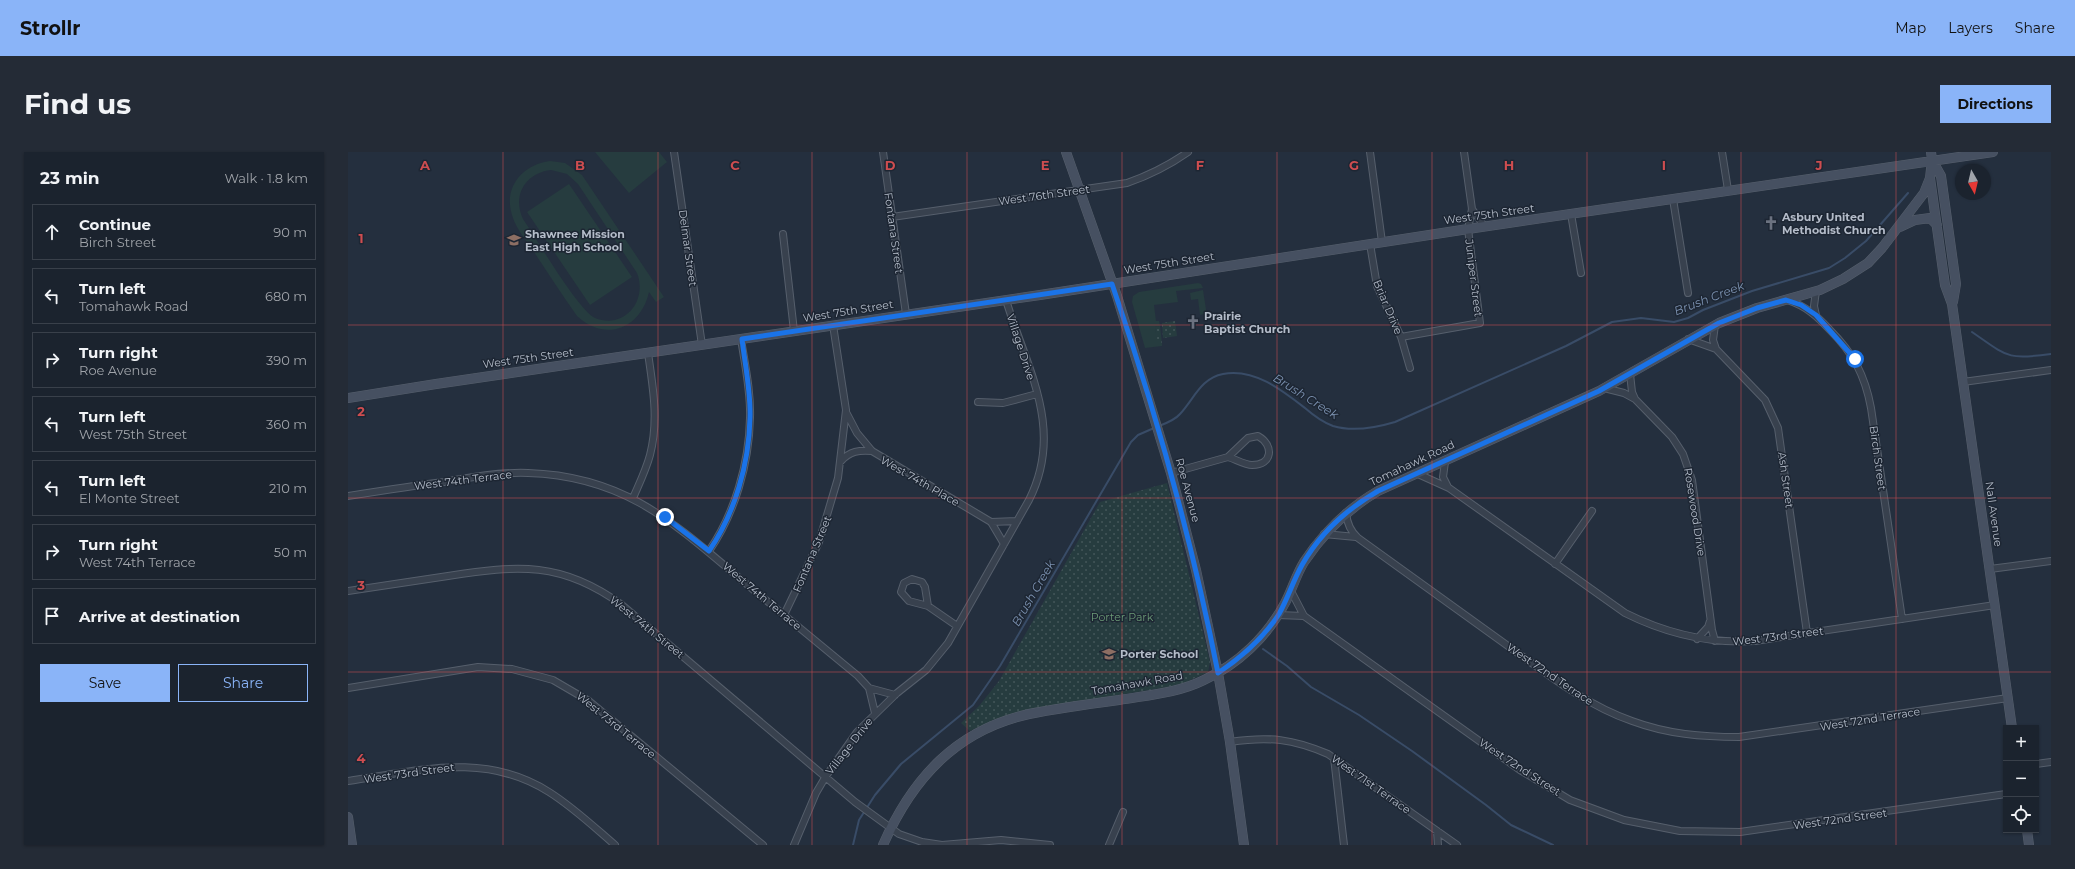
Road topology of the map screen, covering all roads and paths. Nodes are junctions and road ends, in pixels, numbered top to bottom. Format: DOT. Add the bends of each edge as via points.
graph roads {
  1 [pos="674,152"];
  2 [pos="883,152"];
  3 [pos="1066,152"];
  4 [pos="1188,152"];
  5 [pos="1370,152"];
  6 [pos="1464,152"];
  7 [pos="1722,152"];
  8 [pos="1994,152"];
  9 [pos="1932,156"];
  10 [pos="1930,178"];
  11 [pos="1080,190"];
  12 [pos="1728,190"];
  13 [pos="1673,199"];
  14 [pos="1472,209"];
  15 [pos="1571,214"];
  16 [pos="892,217"];
  17 [pos="1936,225"];
  18 [pos="1484,226"];
  19 [pos="1468,229"];
  20 [pos="1897,229"];
  21 [pos="782,234"];
  22 [pos="1382,242"];
  23 [pos="1370,244"];
  24 [pos="1580,273"];
  25 [pos="1112,284"];
  26 [pos="1816,291"];
  27 [pos="1688,293"];
  28 [pos="1006,300"];
  29 [pos="1786,300"];
  30 [pos="1952,304"];
  31 [pos="906,314"];
  32 [pos="1816,315"];
  33 [pos="833,325"];
  34 [pos="1715,325"];
  35 [pos="794,331"];
  36 [pos="1401,337"];
  37 [pos="742,339"];
  38 [pos="1688,339"];
  39 [pos="702,345"];
  40 [pos="1716,349"];
  41 [pos="648,353"];
  42 [pos="1410,368"];
  43 [pos="2051,370"];
  44 [pos="1630,374"];
  45 [pos="1963,382"];
  46 [pos="1604,388"];
  47 [pos="1037,394"];
  48 [pos="348,398"];
  49 [pos="1635,399"];
  50 [pos="978,402"];
  51 [pos="846,410"];
  52 [pos="872,451"];
  53 [pos="1228,457"];
  54 [pos="841,461"];
  55 [pos="1445,462"];
  56 [pos="1171,473"];
  57 [pos="1418,474"];
  58 [pos="1449,488"];
  59 [pos="348,496"];
  60 [pos="633,498"];
  61 [pos="1592,511"];
  62 [pos="1346,512"];
  63 [pos="1017,521"];
  64 [pos="991,522"];
  65 [pos="1324,534"];
  66 [pos="1358,538"];
  67 [pos="1004,544"];
  68 [pos="709,551"];
  69 [pos="2051,561"];
  70 [pos="1555,564"];
  71 [pos="1990,569"];
  72 [pos="348,591"];
  73 [pos="1291,591"];
  74 [pos="1995,605"];
  75 [pos="928,606"];
  76 [pos="784,615"];
  77 [pos="1278,615"];
  78 [pos="1304,616"];
  79 [pos="1902,618"];
  80 [pos="1711,620"];
  81 [pos="957,626"];
  82 [pos="1807,633"];
  83 [pos="1697,639"];
  84 [pos="1716,641"];
  85 [pos="1218,673"];
  86 [pos="348,688"];
  87 [pos="869,688"];
  88 [pos="895,695"];
  89 [pos="2008,698"];
  90 [pos="875,713"];
  91 [pos="2012,725"];
  92 [pos="1230,742"];
  93 [pos="1334,758"];
  94 [pos="2051,762"];
  95 [pos="2039,764"];
  96 [pos="826,776"];
  97 [pos="348,782"];
  98 [pos="2003,794"];
  99 [pos="1123,812"];
  100 [pos="348,817"];
  101 [pos="891,829"];
  102 [pos="1437,831"];
  103 [pos="349,833"];
  104 [pos="2027,833"];
  105 [pos="352,845"];
  106 [pos="615,845"];
  107 [pos="763,845"];
  108 [pos="794,845"];
  109 [pos="884,845"];
  110 [pos="1050,845"];
  111 [pos="1109,845"];
  112 [pos="1244,845"];
  113 [pos="1344,845"];
  114 [pos="1438,845"];
  115 [pos="1457,845"];
  116 [pos="2029,845"];
  1 -- 39 [label="street, Delmar Street"];
  2 -- 16 [label="street, Fontana Street"];
  3 -- 11 [label="main road, Roe Avenue"];
  4 -- 11 [label="street, West 76th Street" via="1168,167 1151,175 1127,183"];
  5 -- 22 [label="street"];
  6 -- 14 [label="street, Juniper Street"];
  7 -- 12 [label="street"];
  8 -- 9 [label="main road, West 75th Street"];
  9 -- 10 [label="main road, Nall Avenue"];
  9 -- 12 [label="main road, West 75th Street"];
  9 -- 30 [label="main road, Nall Avenue" via="1941,176 1956,284"];
  10 -- 17 [label="main road, Nall Avenue"];
  10 -- 20 [label="main road, Tomahawk Road" via="1924,193"];
  11 -- 16 [label="street, West 76th Street"];
  11 -- 25 [label="main road, Roe Avenue"];
  12 -- 13 [label="main road, West 75th Street"];
  13 -- 15 [label="main road, West 75th Street"];
  13 -- 27 [label="street"];
  14 -- 18 [label="street, Juniper Street"];
  14 -- 19 [label="street, Juniper Street"];
  15 -- 18 [label="main road, West 75th Street"];
  15 -- 24 [label="street"];
  16 -- 31 [label="street, Fontana Street"];
  17 -- 20 [label="main road, Tomahawk Road" via="1930,218 1921,218"];
  17 -- 30 [label="main road, Nall Avenue" via="1945,285"];
  18 -- 19 [label="main road, West 75th Street"];
  19 -- 22 [label="main road, West 75th Street"];
  19 -- 36 [label="street, Juniper Street" via="1480,323"];
  20 -- 26 [label="main road, Tomahawk Road" via="1868,263 1843,280"];
  21 -- 35 [label="street"];
  22 -- 23 [label="main road, West 75th Street"];
  23 -- 25 [label="main road, West 75th Street"];
  23 -- 36 [label="street, Briar Drive" via="1377,286"];
  25 -- 28 [label="main road, West 75th Street"];
  25 -- 56 [label="main road, Roe Avenue"];
  26 -- 29 [label="main road, Tomahawk Road"];
  26 -- 32 [label="street"];
  28 -- 31 [label="main road, West 75th Street"];
  28 -- 47 [label="street, Village Drive"];
  29 -- 32 [label="street, Birch Street" via="1801,305"];
  29 -- 34 [label="main road, Tomahawk Road" via="1757,308"];
  30 -- 45 [label="main road, Nall Avenue"];
  31 -- 33 [label="main road, West 75th Street"];
  32 -- 79 [label="street, Birch Street" via="1848,350 1858,365 1867,388"];
  33 -- 35 [label="main road, West 75th Street"];
  33 -- 51 [label="street, Fontana Street"];
  34 -- 38 [label="main road, Tomahawk Road"];
  34 -- 40 [label="street" via="1713,340"];
  35 -- 37 [label="main road, West 75th Street"];
  36 -- 42 [label="street, Briar Drive"];
  37 -- 39 [label="main road, West 75th Street"];
  37 -- 68 [label="street" via="749,390 748,443 739,487 729,514"];
  38 -- 40 [label="street, Ash Street"];
  38 -- 44 [label="main road, Tomahawk Road"];
  39 -- 41 [label="main road, West 75th Street"];
  40 -- 82 [label="street, Ash Street" via="1765,400 1778,428"];
  41 -- 48 [label="main road, West 75th Street"];
  41 -- 60 [label="street" via="655,399 654,435 646,470"];
  43 -- 45 [label="street"];
  44 -- 46 [label="main road, Tomahawk Road"];
  44 -- 49 [label="street"];
  45 -- 71 [label="main road, Nall Avenue"];
  46 -- 49 [label="street, Rosewood Drive"];
  46 -- 55 [label="main road, Tomahawk Road"];
  47 -- 50 [label="street, Village Drive" via="1003,403"];
  47 -- 63 [label="street, Village Drive" via="1044,418 1043,461 1033,492"];
  49 -- 80 [label="street, Rosewood Drive" via="1672,437 1687,462 1692,480"];
  51 -- 52 [label="street, West 74th Place" via="857,433"];
  51 -- 54 [label="street, Fontana Street"];
  52 -- 54 [label="street" via="854,452 846,455"];
  52 -- 64 [label="street, West 74th Place"];
  53 -- 53 [label="street" via="1248,438 1258,436 1269,446 1266,461 1258,465 1250,465"];
  53 -- 56 [label="street"];
  54 -- 76 [label="street, Fontana Street" via="835,494 822,535"];
  55 -- 57 [label="main road, Tomahawk Road"];
  55 -- 58 [label="street" via="1443,477"];
  56 -- 85 [label="main road, Roe Avenue" via="1196,570"];
  57 -- 58 [label="street, West 73rd Street"];
  57 -- 62 [label="main road, Tomahawk Road" via="1378,491"];
  58 -- 70 [label="street, West 73rd Street"];
  59 -- 60 [label="street, West 74th Terrace" via="480,476 527,473 585,481"];
  60 -- 68 [label="street, West 74th Terrace" via="665,517"];
  61 -- 70 [label="street"];
  62 -- 65 [label="main road, Tomahawk Road"];
  62 -- 66 [label="street, West 72nd Terrace" via="1348,524"];
  63 -- 64 [label="street"];
  63 -- 67 [label="street, Village Drive"];
  64 -- 67 [label="street, West 74th Place"];
  65 -- 66 [label="street, West 72nd Terrace"];
  65 -- 73 [label="main road, Tomahawk Road" via="1303,564"];
  66 -- 89 [label="street, West 72nd Terrace" via="1586,700 1631,721 1661,730 1707,737 1739,737"];
  67 -- 81 [label="street, Village Drive"];
  68 -- 76 [label="street, West 74th Terrace"];
  69 -- 71 [label="street"];
  70 -- 83 [label="street, West 73rd Street" via="1625,613 1668,632"];
  71 -- 74 [label="main road, Nall Avenue"];
  72 -- 96 [label="street, West 74th Street" via="508,568 542,570 574,578 592,586 622,606"];
  73 -- 77 [label="main road, Tomahawk Road"];
  73 -- 78 [label="street, West 72nd Street"];
  74 -- 79 [label="street, West 73rd Street"];
  74 -- 89 [label="main road, Nall Avenue"];
  75 -- 75 [label="street" via="904,597 901,592 904,583 912,579 922,582"];
  75 -- 81 [label="street"];
  76 -- 87 [label="street, West 74th Terrace"];
  77 -- 78 [label="street"];
  77 -- 85 [label="main road, Tomahawk Road" via="1250,649"];
  78 -- 98 [label="street, West 72nd Street" via="1520,770 1570,800 1624,820 1680,831 1740,832"];
  79 -- 82 [label="street, West 73rd Street"];
  80 -- 83 [label="street"];
  80 -- 84 [label="street, Rosewood Drive"];
  81 -- 88 [label="street, Village Drive" via="948,643 926,670"];
  82 -- 84 [label="street, West 73rd Street" via="1755,641"];
  83 -- 84 [label="street, West 73rd Street"];
  85 -- 92 [label="main road, Roe Avenue"];
  85 -- 101 [label="main road, Tomahawk Road" via="1176,691 1028,714 972,736 930,769 908,797"];
  86 -- 107 [label="street, West 73rd Terrace" via="478,667 512,669 553,680 589,701"];
  87 -- 88 [label="street, West 74th Terrace"];
  87 -- 90 [label="street"];
  88 -- 90 [label="street, Village Drive"];
  89 -- 91 [label="main road, Nall Avenue"];
  90 -- 96 [label="street, Village Drive"];
  92 -- 93 [label="street, West 71st Terrace" via="1259,738 1282,739 1305,744"];
  92 -- 112 [label="main road, Roe Avenue"];
  93 -- 102 [label="street, West 71st Terrace"];
  93 -- 113 [label="street"];
  94 -- 95 [label="street"];
  96 -- 101 [label="street, West 74th Street"];
  96 -- 108 [label="street, Village Drive"];
  97 -- 106 [label="street, West 73rd Street" via="461,766 498,770 520,777 548,791"];
  99 -- 111 [label="street"];
  100 -- 103 [label="main road"];
  101 -- 109 [label="main road, Tomahawk Road"];
  101 -- 110 [label="street" via="912,839 933,844 1001,840"];
  102 -- 114 [label="street"];
  102 -- 115 [label="street, West 71st Terrace"];
  103 -- 105 [label="main road"];
  104 -- 116 [label="main road"];
}
